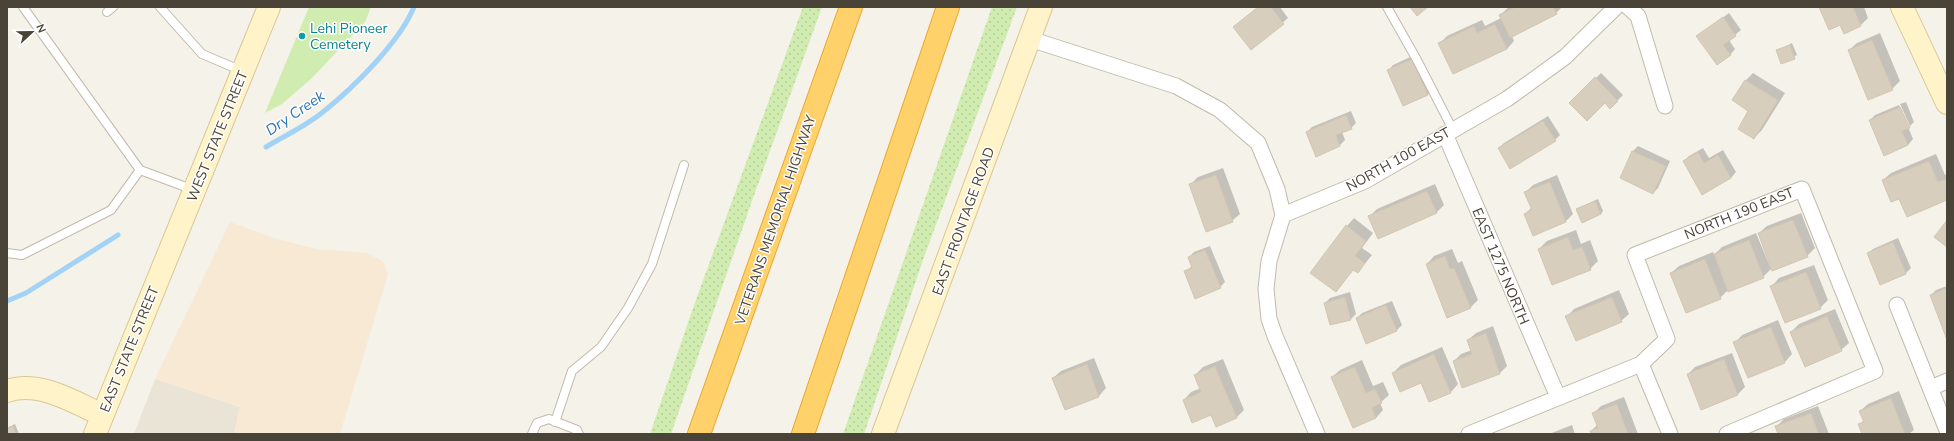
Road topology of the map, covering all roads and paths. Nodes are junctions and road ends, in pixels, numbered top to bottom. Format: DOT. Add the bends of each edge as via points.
graph roads {
  1 [pos="23,7"];
  2 [pos="160,7"];
  3 [pos="268,7"];
  4 [pos="851,7"];
  5 [pos="948,7"];
  6 [pos="1042,7"];
  7 [pos="1387,7"];
  8 [pos="1616,7"];
  9 [pos="1628,7"];
  10 [pos="1902,7"];
  11 [pos="1030,39"];
  12 [pos="243,72"];
  13 [pos="1947,103"];
  14 [pos="1665,106"];
  15 [pos="1449,132"];
  16 [pos="684,165"];
  17 [pos="140,170"];
  18 [pos="195,190"];
  19 [pos="1282,215"];
  20 [pos="7,253"];
  21 [pos="164,265"];
  22 [pos="1897,305"];
  23 [pos="1641,364"];
  24 [pos="1947,381"];
  25 [pos="1931,388"];
  26 [pos="7,391"];
  27 [pos="1558,397"];
  28 [pos="555,422"];
  29 [pos="99,424"];
  30 [pos="1947,430"];
  31 [pos="532,434"];
  32 [pos="579,434"];
  33 [pos="699,434"];
  34 [pos="802,434"];
  35 [pos="884,434"];
  36 [pos="1317,434"];
  37 [pos="1469,434"];
  38 [pos="1670,434"];
  39 [pos="1727,434"];
  1 -- 17 [label="lane"];
  2 -- 12 [label="lane" via="202,54"];
  3 -- 12 [label="street, WEST STATE STREET"];
  4 -- 33 [label="highway, VETERANS MEMORIAL HIGHWAY"];
  5 -- 34 [label="highway"];
  6 -- 11 [label="street, EAST FRONTAGE ROAD"];
  7 -- 15 [label="lane" via="1417,60"];
  8 -- 15 [label="street, NORTH 100 EAST" via="1565,57 1507,99"];
  9 -- 14 [label="street" via="1638,16"];
  10 -- 13 [label="street"];
  11 -- 19 [label="street" via="1176,86 1220,110 1258,144 1276,189"];
  11 -- 35 [label="street, EAST FRONTAGE ROAD"];
  12 -- 18 [label="street, WEST STATE STREET"];
  15 -- 19 [label="street, NORTH 100 EAST" via="1365,181"];
  15 -- 27 [label="street, EAST 1275 NORTH"];
  16 -- 28 [label="lane" via="652,264 628,308 601,347 572,371"];
  17 -- 18 [label="lane"];
  17 -- 20 [label="lane" via="111,210 22,255"];
  18 -- 21 [label="street, WEST STATE STREET"];
  19 -- 36 [label="street" via="1269,261 1266,289 1269,319"];
  21 -- 29 [label="street, EAST STATE STREET"];
  22 -- 25 [label="street"];
  23 -- 27 [label="street, NORTH 190 EAST"];
  23 -- 38 [label="street"];
  23 -- 39 [label="street, NORTH 190 EAST" via="1667,338 1635,255 1802,189 1875,371"];
  24 -- 25 [label="street"];
  25 -- 30 [label="street"];
  26 -- 29 [label="street" via="34,388 57,395"];
  27 -- 37 [label="street, NORTH 190 EAST"];
  28 -- 31 [label="lane" via="544,420 537,424"];
  28 -- 32 [label="lane" via="577,430"];
}
